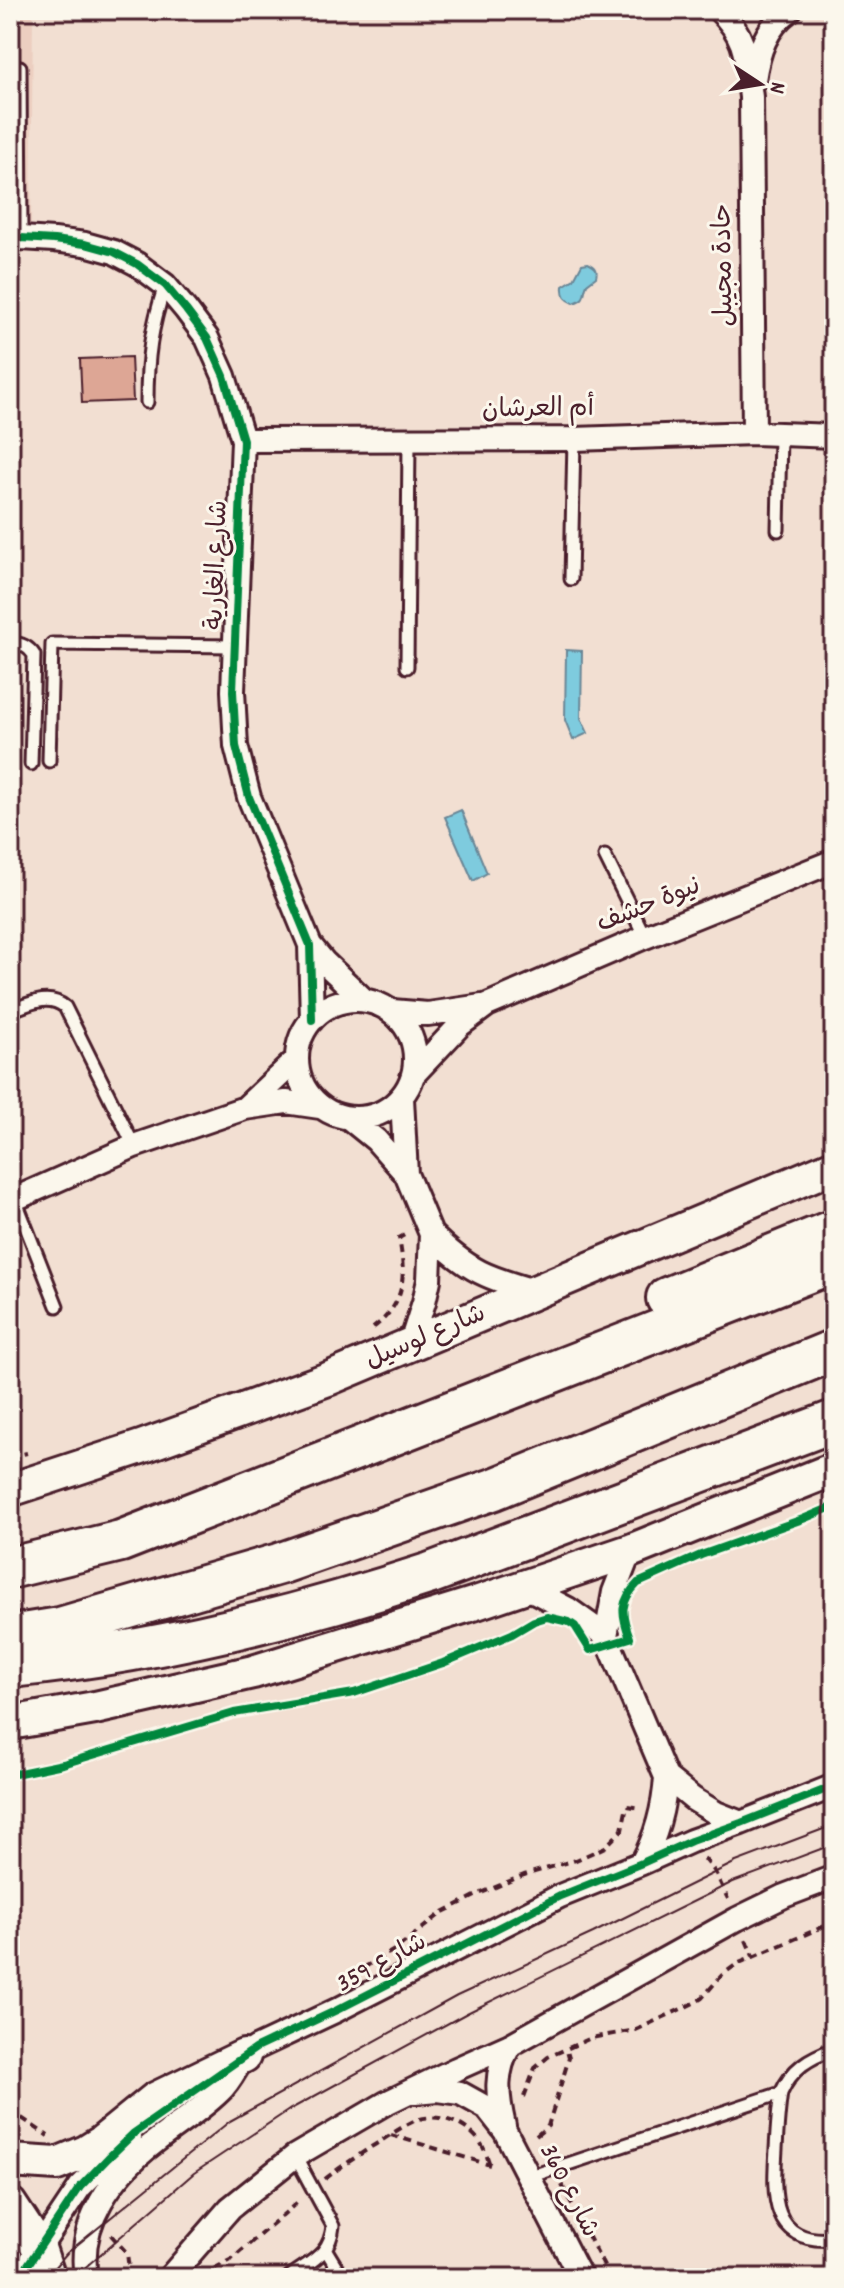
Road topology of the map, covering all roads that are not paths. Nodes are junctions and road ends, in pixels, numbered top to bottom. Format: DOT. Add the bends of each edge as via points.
graph roads {
  1 [pos="719,10"];
  2 [pos="790,10"];
  3 [pos="20,67"];
  4 [pos="751,97"];
  5 [pos="10,176"];
  6 [pos="21,186"];
  7 [pos="15,239"];
  8 [pos="165,285"];
  9 [pos="147,402"];
  10 [pos="754,433"];
  11 [pos="780,435"];
  12 [pos="834,436"];
  13 [pos="409,439"];
  14 [pos="574,439"];
  15 [pos="243,440"];
  16 [pos="778,530"];
  17 [pos="571,579"];
  18 [pos="10,643"];
  19 [pos="235,646"];
  20 [pos="407,667"];
  21 [pos="49,761"];
  22 [pos="31,764"];
  23 [pos="605,856"];
  24 [pos="834,861"];
  25 [pos="645,937"];
  26 [pos="310,945"];
  27 [pos="364,1000"];
  28 [pos="487,1005"];
  29 [pos="10,1011"];
  30 [pos="392,1011"];
  31 [pos="312,1020"];
  32 [pos="297,1059"];
  33 [pos="414,1074"];
  34 [pos="402,1098"];
  35 [pos="320,1107"];
  36 [pos="245,1108"];
  37 [pos="350,1119"];
  38 [pos="134,1146"];
  39 [pos="834,1166"];
  40 [pos="406,1174"];
  41 [pos="13,1200"];
  42 [pos="430,1228"];
  43 [pos="834,1230"];
  44 [pos="834,1262"];
  45 [pos="538,1292"];
  46 [pos="57,1306"];
  47 [pos="410,1346"];
  48 [pos="834,1350"];
  49 [pos="834,1421"];
  50 [pos="834,1469"];
  51 [pos="10,1490"];
  52 [pos="121,1541"];
  53 [pos="630,1551"];
  54 [pos="10,1568"];
  55 [pos="526,1587"];
  56 [pos="10,1636"];
  57 [pos="606,1636"];
  58 [pos="10,1667"];
  59 [pos="10,1723"];
  60 [pos="666,1777"];
  61 [pos="834,1786"];
  62 [pos="741,1823"];
  63 [pos="642,1863"];
  64 [pos="834,1877"];
  65 [pos="510,2045"];
  66 [pos="834,2049"];
  67 [pos="244,2056"];
  68 [pos="406,2093"];
  69 [pos="781,2093"];
  70 [pos="505,2131"];
  71 [pos="295,2156"];
  72 [pos="10,2161"];
  73 [pos="529,2177"];
  74 [pos="10,2204"];
  75 [pos="834,2239"];
  76 [pos="326,2250"];
  77 [pos="24,2272"];
  78 [pos="86,2278"];
  79 [pos="169,2278"];
  80 [pos="288,2278"];
  81 [pos="343,2278"];
  82 [pos="581,2278"];
  1 -- 4 [label="street, حادة مجيبل" via="740,35"];
  2 -- 4 [label="street, حادة مجيبل" via="766,37"];
  3 -- 6 [label="lane"];
  4 -- 10 [label="street, حادة مجيبل"];
  5 -- 6 [label="lane"];
  6 -- 7 [label="lane"];
  7 -- 8 [label="street, شارع الغارية" via="54,240 114,252"];
  8 -- 9 [label="lane" via="152,326"];
  8 -- 15 [label="street, شارع الغارية" via="207,338"];
  10 -- 11 [label="street, أم العرشان"];
  10 -- 14 [label="street, أم العرشان"];
  11 -- 12 [label="street, أم العرشان"];
  11 -- 16 [label="lane"];
  13 -- 14 [label="street, أم العرشان"];
  13 -- 15 [label="street, أم العرشان"];
  13 -- 20 [label="lane"];
  14 -- 17 [label="lane"];
  15 -- 19 [label="street, شارع الغارية"];
  18 -- 22 [label="lane" via="29,647 34,655"];
  19 -- 21 [label="lane" via="52,644"];
  19 -- 26 [label="street, شارع الغارية" via="236,746 249,797"];
  23 -- 25 [label="lane"];
  24 -- 25 [label="street, نيوة حشف"];
  25 -- 28 [label="street, نيوة حشف"];
  26 -- 27 [label="street, شارع الغارية"];
  26 -- 31 [label="street, شارع الغارية"];
  27 -- 30 [label="street"];
  27 -- 31 [label="street" via="330,1006"];
  28 -- 30 [label="street, نيوة حشف" via="428,1014"];
  28 -- 33 [label="street, نيوة حشف" via="460,1025"];
  29 -- 38 [label="lane" via="48,998 65,1007"];
  30 -- 33 [label="street" via="410,1033"];
  31 -- 32 [label="street"];
  32 -- 35 [label="street" via="307,1094"];
  32 -- 36 [label="street"];
  33 -- 34 [label="street"];
  34 -- 37 [label="street" via="369,1118"];
  34 -- 40 [label="street"];
  35 -- 36 [label="street" via="286,1102"];
  35 -- 37 [label="street"];
  36 -- 38 [label="street"];
  37 -- 40 [label="street"];
  38 -- 41 [label="street"];
  39 -- 45 [label="street, شارع لوسيل"];
  40 -- 42 [label="street"];
  41 -- 46 [label="lane"];
  42 -- 45 [label="street" via="470,1268"];
  42 -- 47 [label="street" via="429,1280"];
  43 -- 52 [label="highway" via="195,1498"];
  44 -- 52 [label="highway"];
  45 -- 47 [label="street, شارع لوسيل"];
  47 -- 51 [label="street, شارع لوسيل"];
  48 -- 56 [label="highway" via="494,1489 279,1564 60,1628"];
  49 -- 58 [label="highway" via="431,1573 331,1605 210,1635"];
  50 -- 53 [label="street"];
  52 -- 54 [label="highway"];
  53 -- 55 [label="street"];
  53 -- 57 [label="street" via="614,1592"];
  55 -- 57 [label="street"];
  55 -- 59 [label="street" via="253,1672"];
  57 -- 60 [label="street"];
  60 -- 62 [label="street" via="693,1799"];
  60 -- 63 [label="street" via="655,1838"];
  61 -- 62 [label="street, شارع 359"];
  62 -- 63 [label="street, شارع 359"];
  63 -- 67 [label="street, شارع 359" via="560,1896"];
  64 -- 65 [label="street" via="737,1919"];
  65 -- 68 [label="street"];
  65 -- 70 [label="street, شارع 360" via="498,2074"];
  66 -- 69 [label="lane" via="796,2069"];
  67 -- 72 [label="street" via="155,2099 86,2152 57,2164"];
  67 -- 77 [label="street, شارع 359" via="134,2133 80,2187"];
  67 -- 78 [label="street" via="225,2086 151,2145 102,2198 84,2252"];
  68 -- 70 [label="street, شارع 360" via="460,2093 487,2108"];
  68 -- 71 [label="street"];
  69 -- 73 [label="lane"];
  69 -- 75 [label="lane" via="776,2206 797,2233"];
  70 -- 73 [label="street, شارع 360"];
  71 -- 76 [label="lane" via="333,2226"];
  71 -- 79 [label="street" via="230,2208"];
  73 -- 82 [label="street, شارع 360"];
  74 -- 77 [label="street"];
  76 -- 80 [label="lane"];
  76 -- 81 [label="lane"];
}
